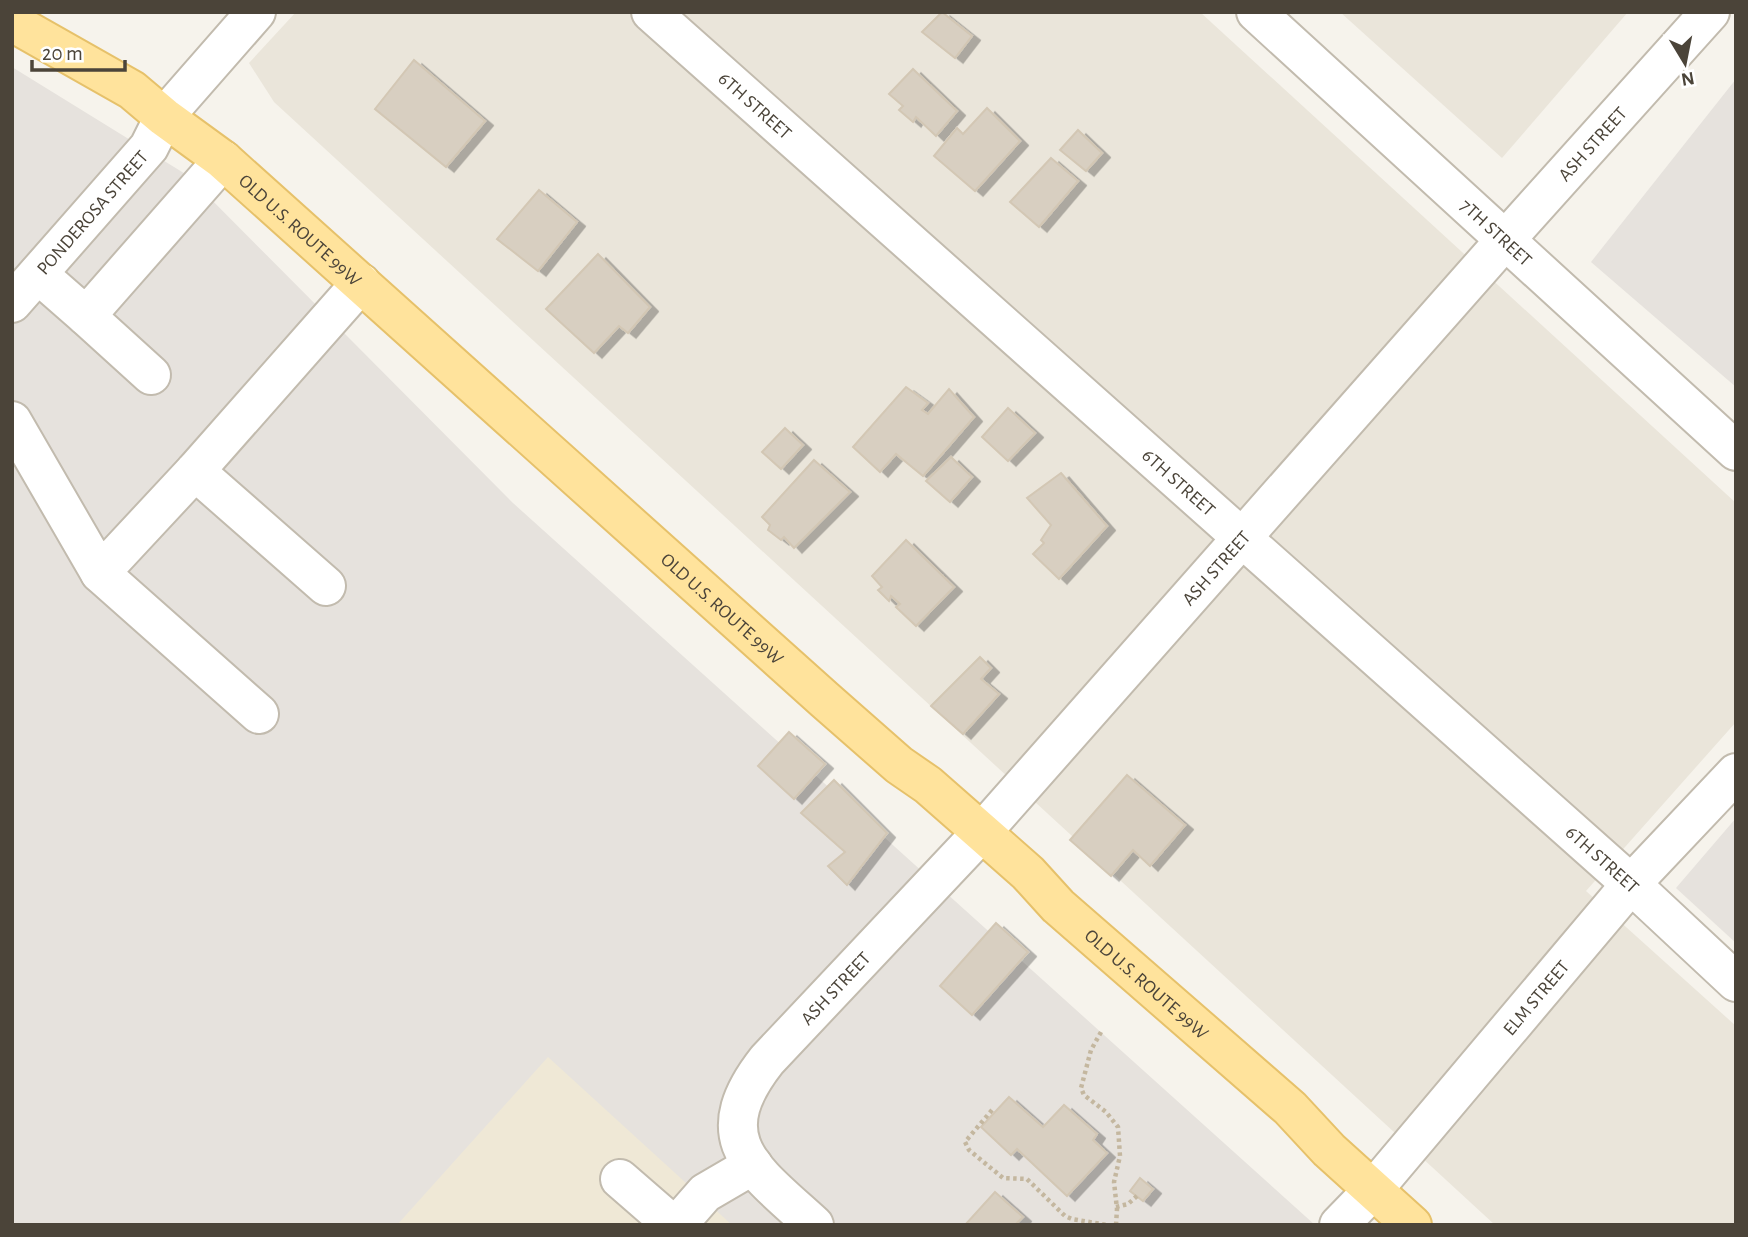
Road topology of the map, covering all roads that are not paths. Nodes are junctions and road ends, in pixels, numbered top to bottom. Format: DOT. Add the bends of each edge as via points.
graph roads {
  1 [pos="256,12"];
  2 [pos="651,12"];
  3 [pos="1256,12"];
  4 [pos="1688,12"];
  5 [pos="1710,12"];
  6 [pos="12,22"];
  7 [pos="164,117"];
  8 [pos="223,160"];
  9 [pos="1500,234"];
  10 [pos="38,274"];
  11 [pos="361,283"];
  12 [pos="12,303"];
  13 [pos="86,316"];
  14 [pos="151,375"];
  15 [pos="12,422"];
  16 [pos="1736,451"];
  17 [pos="195,471"];
  18 [pos="1236,532"];
  19 [pos="100,573"];
  20 [pos="326,586"];
  21 [pos="259,714"];
  22 [pos="1736,773"];
  23 [pos="976,826"];
  24 [pos="1631,884"];
  25 [pos="1736,982"];
  26 [pos="753,1165"];
  27 [pos="620,1179"];
  28 [pos="1373,1190"];
  29 [pos="675,1225"];
  30 [pos="814,1225"];
  31 [pos="1339,1225"];
  32 [pos="1412,1225"];
  1 -- 7 [label="street, PONDEROSA STREET"];
  2 -- 18 [label="street, 6TH STREET"];
  3 -- 9 [label="street, 7TH STREET"];
  4 -- 9 [label="street, ASH STREET"];
  5 -- 9 [label="street, ASH STREET"];
  6 -- 7 [label="main road, OLD U.S. ROUTE 99W" via="132,90"];
  7 -- 8 [label="main road, OLD U.S. ROUTE 99W"];
  7 -- 10 [label="street, PONDEROSA STREET" via="149,147"];
  8 -- 11 [label="main road, OLD U.S. ROUTE 99W"];
  8 -- 13 [label="street"];
  9 -- 16 [label="street, 7TH STREET"];
  9 -- 18 [label="street, ASH STREET"];
  10 -- 12 [label="street, PONDEROSA STREET"];
  10 -- 13 [label="street"];
  11 -- 17 [label="street"];
  11 -- 23 [label="main road, OLD U.S. ROUTE 99W" via="843,716"];
  13 -- 14 [label="street"];
  15 -- 19 [label="street"];
  17 -- 19 [label="street"];
  17 -- 20 [label="street"];
  18 -- 23 [label="street, ASH STREET"];
  18 -- 24 [label="street, 6TH STREET"];
  19 -- 21 [label="street"];
  22 -- 24 [label="street, ELM STREET"];
  23 -- 26 [label="street, ASH STREET" via="754,1076 740,1103 737,1129 742,1149"];
  23 -- 28 [label="main road, OLD U.S. ROUTE 99W" via="1058,906 1290,1108"];
  24 -- 25 [label="street, 6TH STREET"];
  24 -- 28 [label="street, ELM STREET"];
  26 -- 29 [label="street" via="705,1193"];
  26 -- 30 [label="street"];
  27 -- 29 [label="street"];
  28 -- 31 [label="street, ELM STREET"];
  28 -- 32 [label="main road, OLD U.S. ROUTE 99W"];
}
